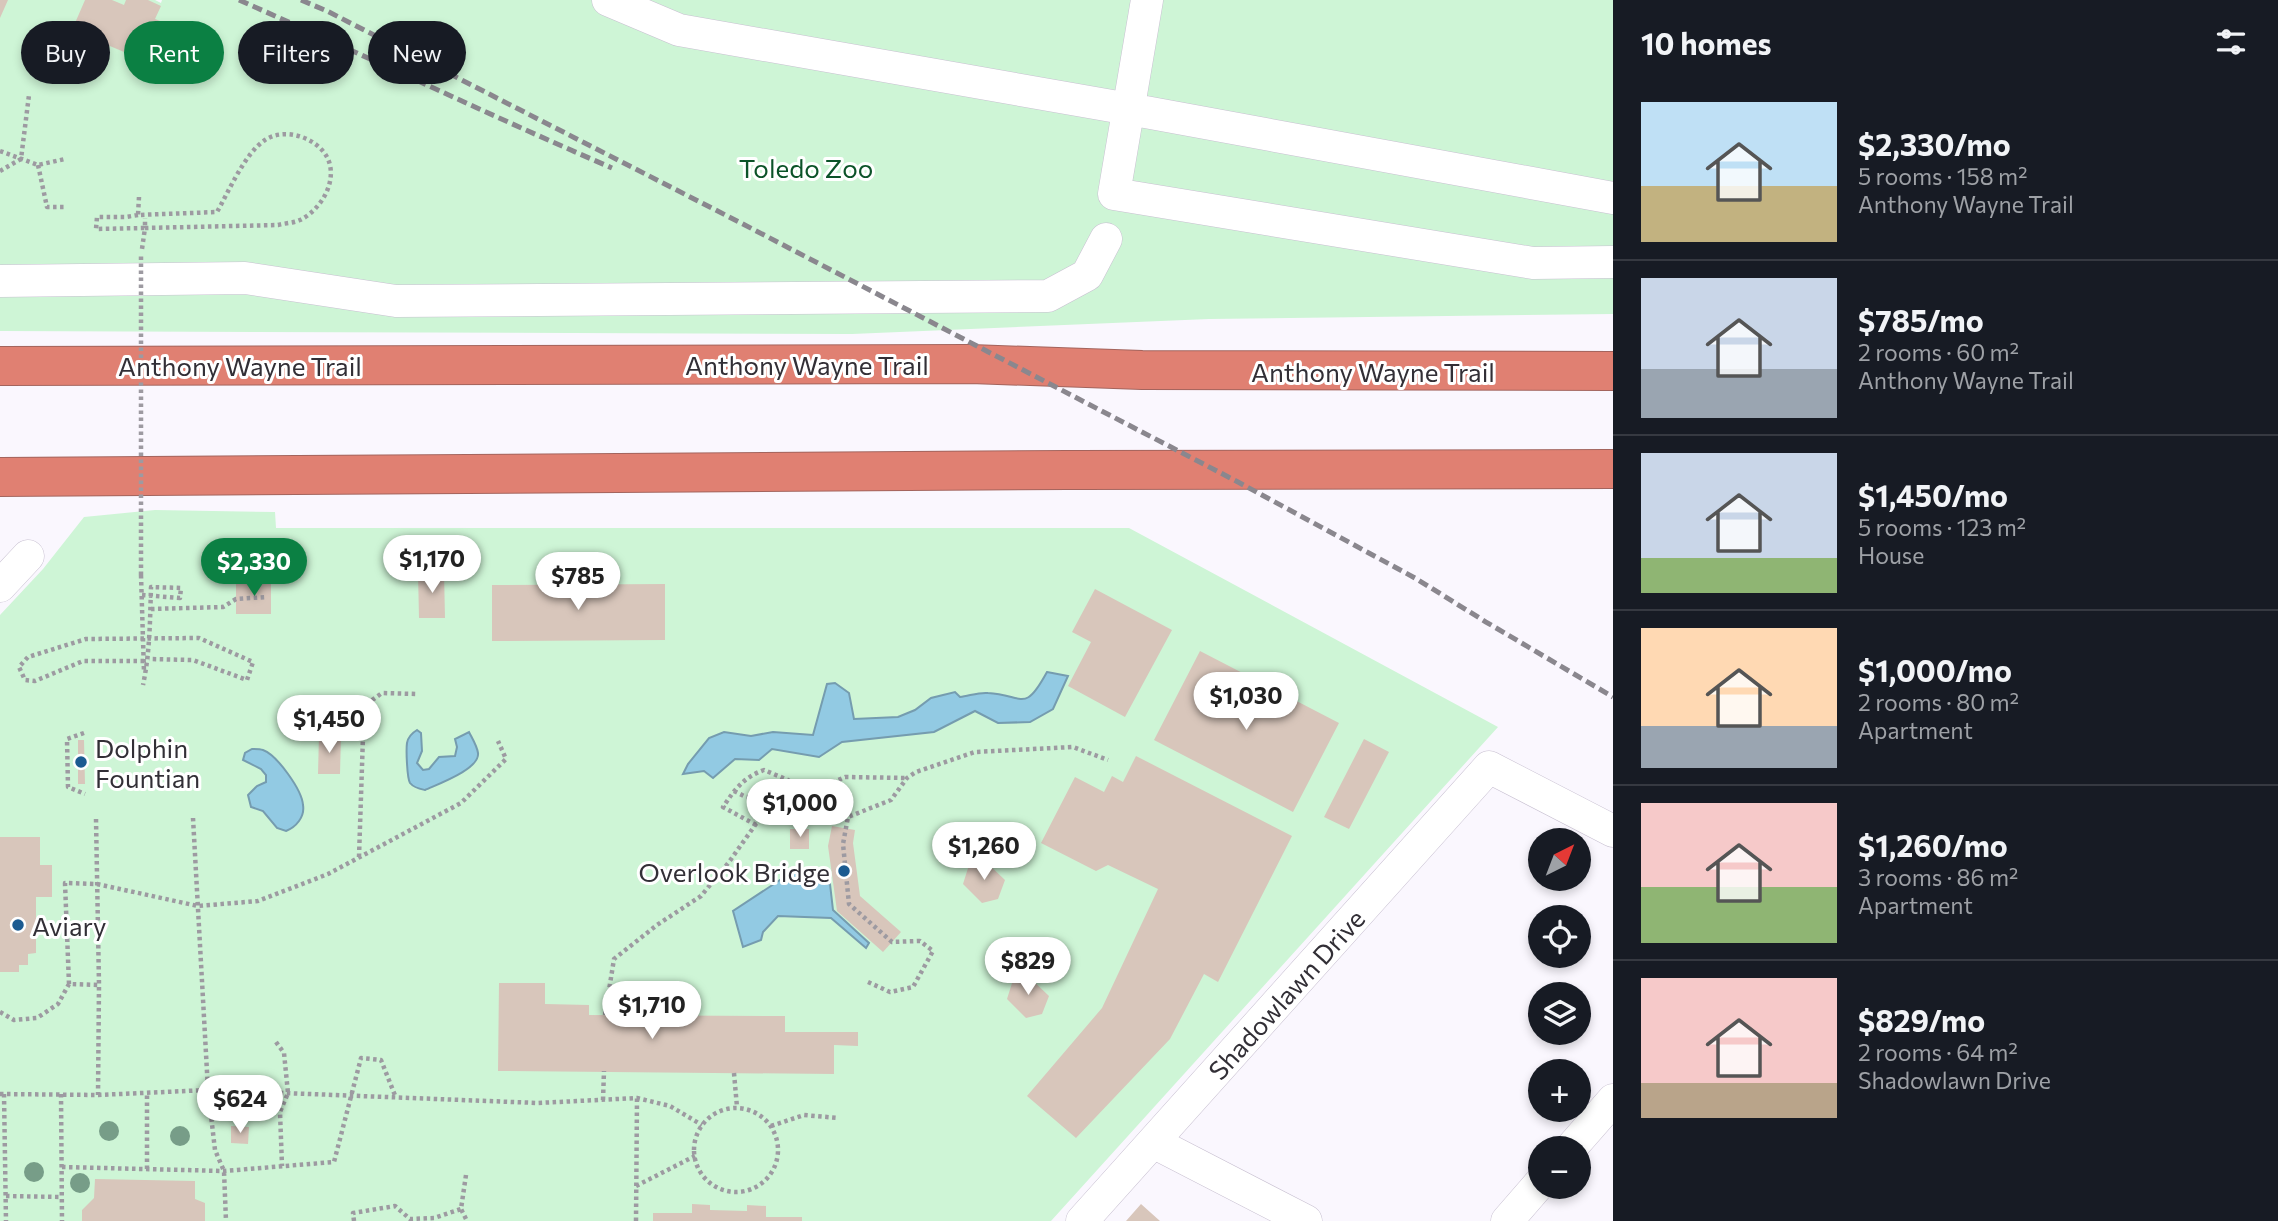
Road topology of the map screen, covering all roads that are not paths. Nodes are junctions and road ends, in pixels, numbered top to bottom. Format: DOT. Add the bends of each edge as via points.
graph roads {
  1 [pos="608,0"];
  2 [pos="1147,0"];
  3 [pos="1129,109"];
  4 [pos="1613,198"];
  5 [pos="1106,239"];
  6 [pos="1613,262"];
  7 [pos="0,281"];
  8 [pos="0,366"];
  9 [pos="1613,371"];
  10 [pos="1613,469"];
  11 [pos="0,477"];
  12 [pos="27,556"];
  13 [pos="0,586"];
  14 [pos="1613,831"];
  15 [pos="1613,1100"];
  16 [pos="1582,1136"];
  17 [pos="1153,1142"];
  18 [pos="1528,1197"];
  19 [pos="1083,1221"];
  20 [pos="1306,1221"];
  21 [pos="1507,1221"];
  1 -- 3 [label="street" via="679,30"];
  2 -- 3 [label="street"];
  3 -- 4 [label="street"];
  3 -- 6 [label="street" via="1114,194 1533,263"];
  5 -- 7 [label="street" via="1087,275 1048,296 396,301 245,278"];
  8 -- 9 [label="highway, Anthony Wayne Trail" via="971,364 1142,370"];
  10 -- 11 [label="highway"];
  12 -- 13 [label="street"];
  14 -- 17 [label="street, Shadowlawn Drive" via="1489,767"];
  15 -- 16 [label="street"];
  17 -- 19 [label="street, Shadowlawn Drive"];
  17 -- 20 [label="street"];
  18 -- 21 [label="street"];
}
